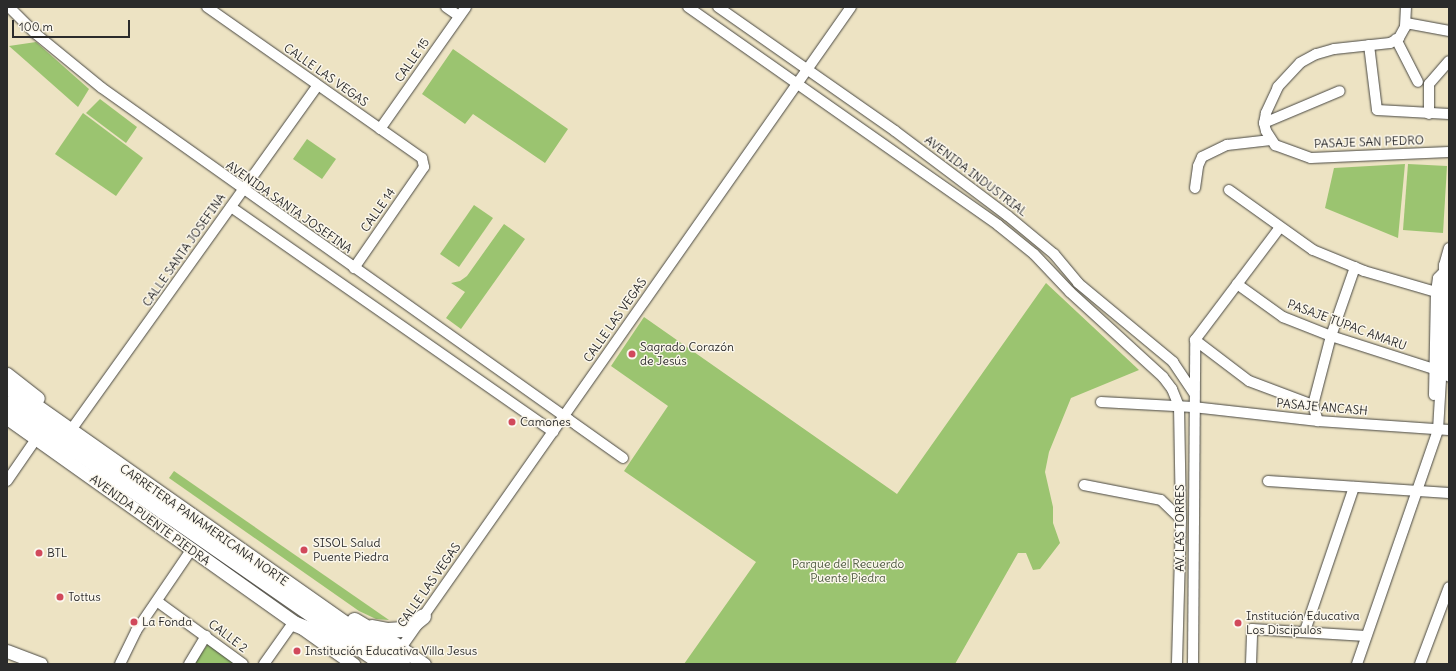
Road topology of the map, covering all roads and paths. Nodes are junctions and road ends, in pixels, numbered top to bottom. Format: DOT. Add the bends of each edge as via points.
graph roads {
  1 [pos="9,7"];
  2 [pos="207,7"];
  3 [pos="446,7"];
  4 [pos="466,7"];
  5 [pos="688,7"];
  6 [pos="718,7"];
  7 [pos="851,7"];
  8 [pos="1406,7"];
  9 [pos="459,16"];
  10 [pos="1406,23"];
  11 [pos="1449,31"];
  12 [pos="1396,39"];
  13 [pos="1369,46"];
  14 [pos="1449,61"];
  15 [pos="807,71"];
  16 [pos="1418,82"];
  17 [pos="798,83"];
  18 [pos="318,85"];
  19 [pos="1340,91"];
  20 [pos="1429,114"];
  21 [pos="1449,114"];
  22 [pos="1264,123"];
  23 [pos="380,129"];
  24 [pos="1271,140"];
  25 [pos="1449,152"];
  26 [pos="424,167"];
  27 [pos="1195,188"];
  28 [pos="243,190"];
  29 [pos="1229,190"];
  30 [pos="231,207"];
  31 [pos="1280,227"];
  32 [pos="1449,248"];
  33 [pos="1355,267"];
  34 [pos="354,268"];
  35 [pos="1237,284"];
  36 [pos="1443,291"];
  37 [pos="1331,336"];
  38 [pos="1195,340"];
  39 [pos="1445,341"];
  40 [pos="1434,369"];
  41 [pos="7,374"];
  42 [pos="1449,377"];
  43 [pos="7,386"];
  44 [pos="1194,393"];
  45 [pos="38,398"];
  46 [pos="1101,402"];
  47 [pos="7,403"];
  48 [pos="1313,405"];
  49 [pos="1179,406"];
  50 [pos="1193,407"];
  51 [pos="563,417"];
  52 [pos="7,418"];
  53 [pos="1318,421"];
  54 [pos="67,427"];
  55 [pos="1438,430"];
  56 [pos="1449,430"];
  57 [pos="553,432"];
  58 [pos="36,440"];
  59 [pos="623,458"];
  60 [pos="7,481"];
  61 [pos="1268,481"];
  62 [pos="1084,485"];
  63 [pos="1354,487"];
  64 [pos="1418,491"];
  65 [pos="1449,493"];
  66 [pos="1181,519"];
  67 [pos="191,550"];
  68 [pos="276,576"];
  69 [pos="1448,593"];
  70 [pos="158,602"];
  71 [pos="423,616"];
  72 [pos="293,623"];
  73 [pos="362,624"];
  74 [pos="1305,631"];
  75 [pos="206,636"];
  76 [pos="1366,636"];
  77 [pos="359,647"];
  78 [pos="401,648"];
  79 [pos="7,651"];
  80 [pos="40,664"];
  81 [pos="120,664"];
  82 [pos="189,664"];
  83 [pos="243,664"];
  84 [pos="264,664"];
  85 [pos="353,664"];
  86 [pos="383,664"];
  87 [pos="402,664"];
  88 [pos="424,664"];
  89 [pos="1177,664"];
  90 [pos="1193,664"];
  91 [pos="1251,664"];
  92 [pos="1357,664"];
  93 [pos="1420,664"];
  1 -- 28 [label="street, AVENIDA SANTA JOSEFINA" via="36,34 102,88"];
  2 -- 18 [label="street, CALLE LAS VEGAS"];
  3 -- 9 [label="street"];
  4 -- 9 [label="street, CALLE 15"];
  5 -- 17 [label="street"];
  6 -- 15 [label="street, AVENIDA INDUSTRIAL"];
  7 -- 15 [label="street, CALLE LAS VEGAS"];
  8 -- 10 [label="street"];
  9 -- 23 [label="street, CALLE 15"];
  10 -- 11 [label="street"];
  10 -- 12 [label="street"];
  12 -- 13 [label="street" via="1390,43"];
  12 -- 16 [label="street"];
  13 -- 20 [label="street" via="1377,110"];
  13 -- 22 [label="street" via="1334,49 1316,54 1300,63 1278,87"];
  14 -- 20 [label="street" via="1430,84"];
  15 -- 17 [label="street, CALLE LAS VEGAS"];
  15 -- 44 [label="street, AVENIDA INDUSTRIAL" via="895,131 1014,220 1054,254 1078,282 1173,362"];
  17 -- 49 [label="street" via="998,225 1034,254 1070,292 1163,377 1177,397"];
  17 -- 51 [label="street, CALLE LAS VEGAS"];
  18 -- 23 [label="street, CALLE LAS VEGAS"];
  18 -- 28 [label="street, CALLE SANTA JOSEFINA"];
  19 -- 22 [label="street"];
  20 -- 21 [label="street"];
  22 -- 24 [label="street"];
  23 -- 26 [label="street, CALLE LAS VEGAS" via="422,158"];
  24 -- 25 [label="street, PASAJE SAN PEDRO" via="1285,151 1311,158"];
  24 -- 27 [label="street" via="1226,145 1202,157"];
  26 -- 34 [label="street, CALLE 14"];
  28 -- 30 [label="street, CALLE SANTA JOSEFINA"];
  28 -- 34 [label="street, AVENIDA SANTA JOSEFINA"];
  29 -- 31 [label="street"];
  30 -- 54 [label="street, CALLE SANTA JOSEFINA"];
  30 -- 57 [label="street"];
  31 -- 33 [label="street" via="1313,250"];
  31 -- 35 [label="street"];
  32 -- 36 [label="street" via="1444,272 1438,278"];
  33 -- 36 [label="street"];
  33 -- 37 [label="street"];
  34 -- 51 [label="street, AVENIDA SANTA JOSEFINA"];
  35 -- 37 [label="street, PASAJE TUPAC AMARU" via="1283,317"];
  35 -- 38 [label="street"];
  36 -- 39 [label="street"];
  36 -- 40 [label="street"];
  37 -- 40 [label="street, PASAJE TUPAC AMARU"];
  37 -- 48 [label="street"];
  38 -- 44 [label="street, AV. LAS TORRES"];
  38 -- 48 [label="street" via="1249,381"];
  39 -- 42 [label="street"];
  39 -- 55 [label="street"];
  40 -- 55 [label="street" via="1434,410"];
  41 -- 45 [label="main road"];
  43 -- 54 [label="highway, CARRETERA PANAMERICANA NORTE"];
  44 -- 50 [label="street, AV. LAS TORRES"];
  45 -- 54 [label="highway"];
  46 -- 49 [label="street, PASAJE ANCASH"];
  47 -- 77 [label="highway, CARRETERA PANAMERICANA NORTE"];
  48 -- 53 [label="street"];
  49 -- 50 [label="street, PASAJE ANCASH"];
  49 -- 66 [label="street, AV. LAS TORRES"];
  50 -- 53 [label="street, PASAJE ANCASH"];
  50 -- 90 [label="street, AV. LAS TORRES"];
  51 -- 57 [label="street, CALLE LAS VEGAS"];
  51 -- 59 [label="street, AVENIDA SANTA JOSEFINA"];
  52 -- 58 [label="main road, AVENIDA PUENTE PIEDRA"];
  53 -- 55 [label="street, PASAJE ANCASH"];
  54 -- 68 [label="highway, CARRETERA PANAMERICANA NORTE"];
  55 -- 56 [label="street, PASAJE ANCASH"];
  55 -- 64 [label="street"];
  57 -- 71 [label="street, CALLE LAS VEGAS"];
  58 -- 60 [label="street"];
  58 -- 67 [label="main road, AVENIDA PUENTE PIEDRA"];
  61 -- 63 [label="street"];
  62 -- 66 [label="street" via="1161,500"];
  63 -- 64 [label="street"];
  63 -- 74 [label="street"];
  64 -- 65 [label="street"];
  64 -- 76 [label="street"];
  66 -- 89 [label="street, AV. LAS TORRES"];
  67 -- 70 [label="street"];
  67 -- 72 [label="main road, AVENIDA PUENTE PIEDRA"];
  68 -- 73 [label="highway"];
  68 -- 87 [label="highway, CARRETERA PANAMERICANA NORTE"];
  69 -- 93 [label="street"];
  70 -- 75 [label="street, CALLE 2"];
  70 -- 81 [label="street" via="136,631"];
  71 -- 73 [label="highway" via="412,625 395,630"];
  71 -- 78 [label="street, CALLE LAS VEGAS"];
  72 -- 77 [label="highway"];
  72 -- 84 [label="street"];
  72 -- 85 [label="main road, AVENIDA PUENTE PIEDRA"];
  73 -- 78 [label="highway"];
  74 -- 76 [label="street"];
  74 -- 91 [label="street" via="1252,629"];
  75 -- 82 [label="street"];
  75 -- 83 [label="street, CALLE 2"];
  76 -- 92 [label="street"];
  77 -- 86 [label="highway, CARRETERA PANAMERICANA NORTE"];
  78 -- 88 [label="main road"];
  79 -- 80 [label="main road"];
}
